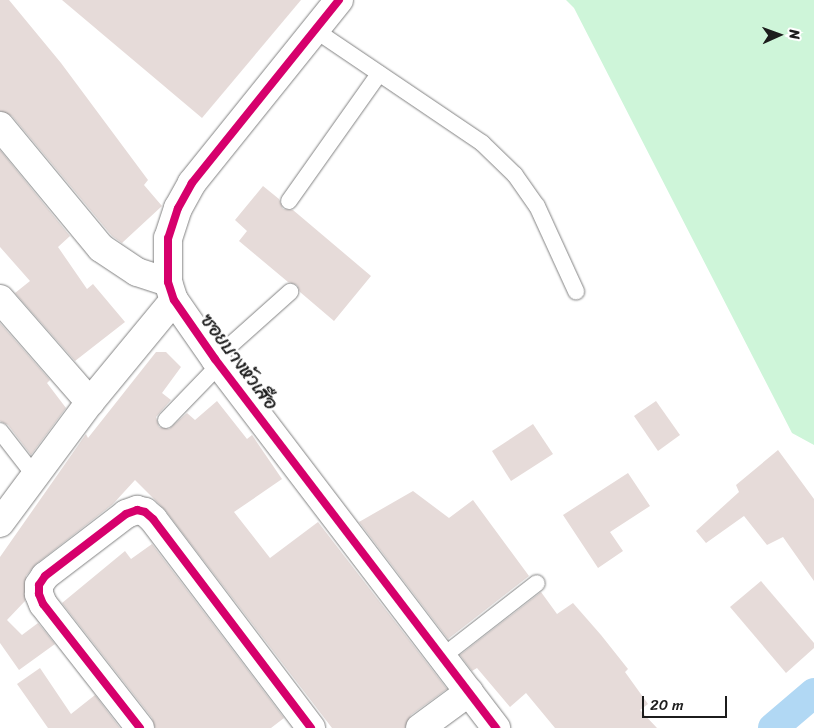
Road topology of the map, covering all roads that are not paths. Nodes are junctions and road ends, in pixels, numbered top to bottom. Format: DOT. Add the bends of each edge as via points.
graph roads {
  1 [pos="339,0"];
  2 [pos="315,30"];
  3 [pos="379,74"];
  4 [pos="0,126"];
  5 [pos="289,201"];
  6 [pos="171,291"];
  7 [pos="576,291"];
  8 [pos="290,292"];
  9 [pos="0,299"];
  10 [pos="217,362"];
  11 [pos="90,402"];
  12 [pos="166,420"];
  13 [pos="0,431"];
  14 [pos="35,476"];
  15 [pos="0,523"];
  16 [pos="537,583"];
  17 [pos="442,657"];
  18 [pos="469,692"];
  19 [pos="140,728"];
  20 [pos="312,728"];
  21 [pos="420,728"];
  22 [pos="496,728"];
  1 -- 2 [label="street"];
  2 -- 3 [label="lane"];
  2 -- 6 [label="street" via="192,183 178,208 168,238"];
  3 -- 5 [label="lane"];
  3 -- 7 [label="lane" via="482,143 515,175 537,206"];
  4 -- 6 [label="street" via="101,248"];
  6 -- 10 [label="street, ซอยบางหัวเสือ"];
  6 -- 11 [label="street"];
  8 -- 10 [label="lane"];
  9 -- 11 [label="street"];
  10 -- 12 [label="lane"];
  10 -- 17 [label="street, ซอยบางหัวเสือ"];
  11 -- 14 [label="street"];
  13 -- 14 [label="lane"];
  14 -- 15 [label="street"];
  16 -- 17 [label="lane"];
  17 -- 18 [label="street, ซอยบางหัวเสือ"];
  18 -- 21 [label="street"];
  18 -- 22 [label="street, ซอยบางหัวเสือ"];
  19 -- 20 [label="street" via="43,604 39,594 44,576 126,514 137,510 153,519"];
}
